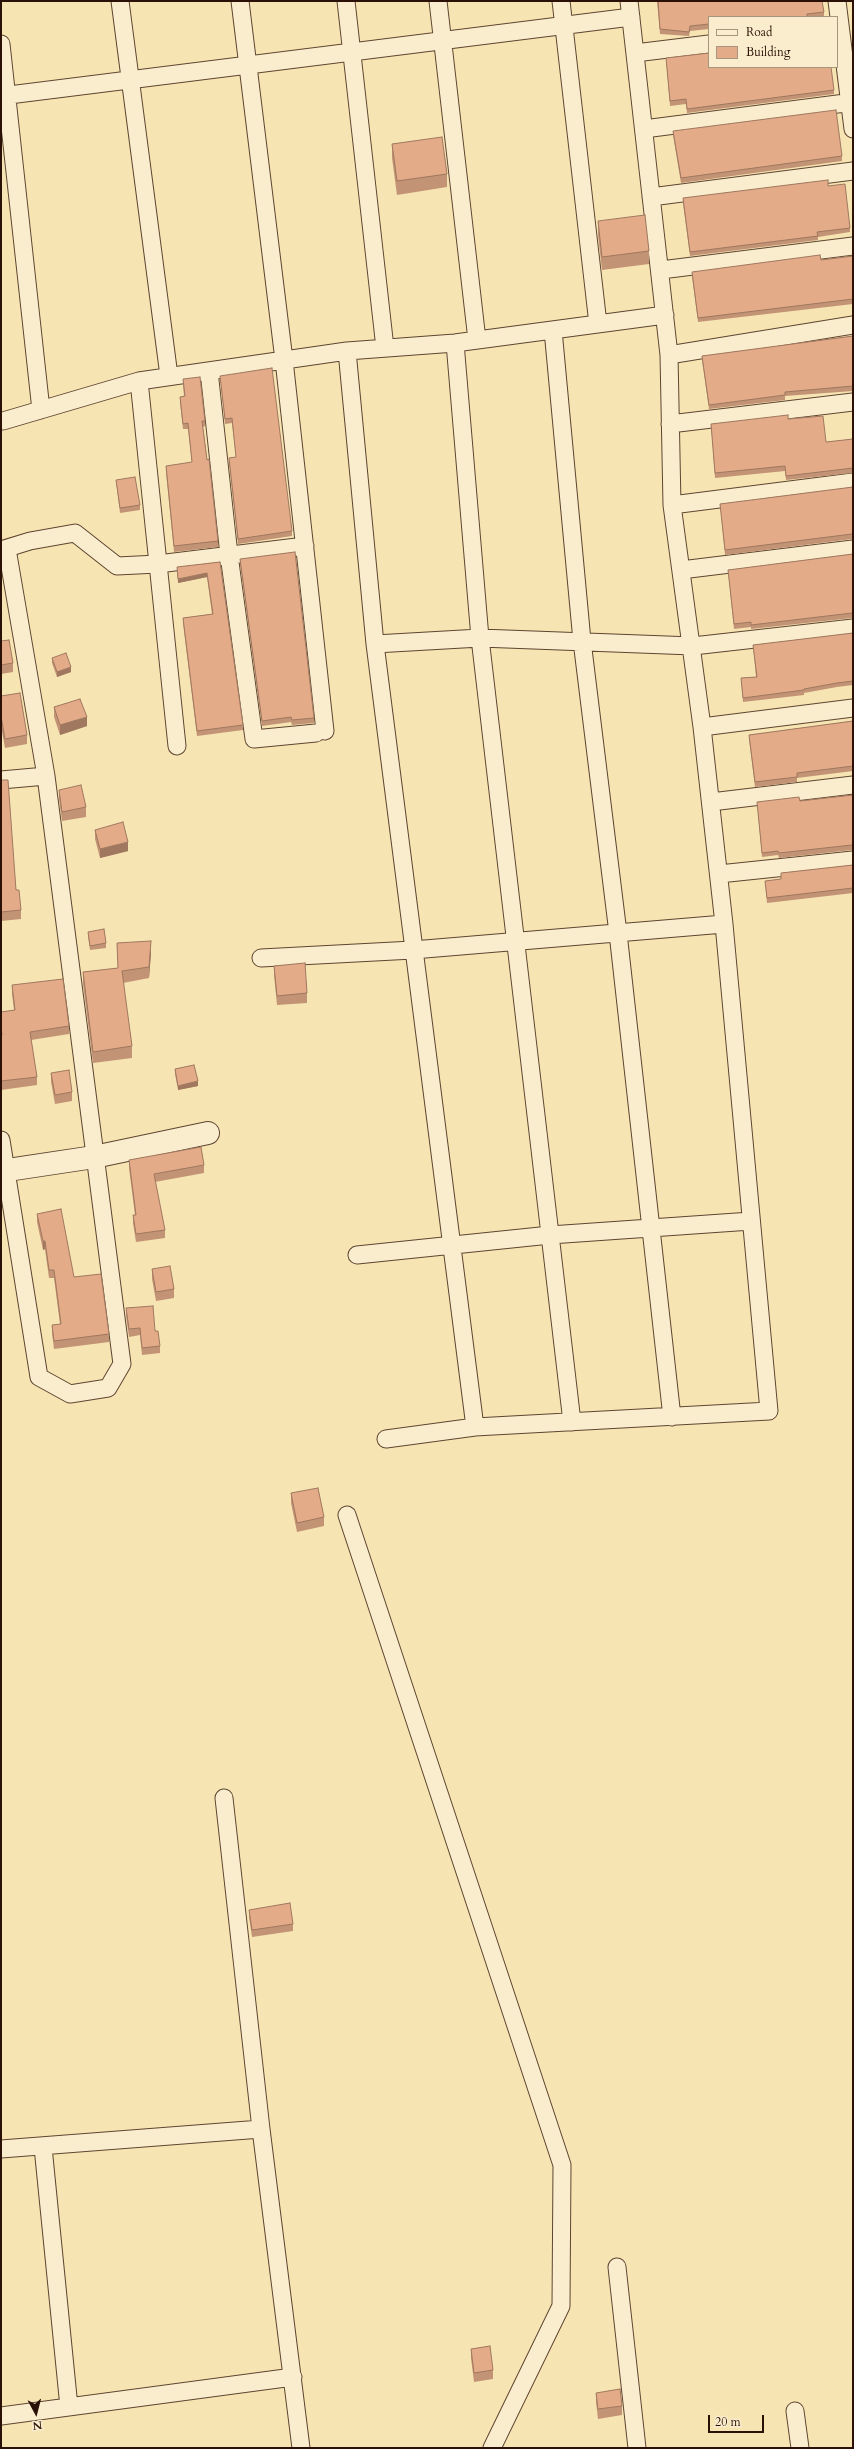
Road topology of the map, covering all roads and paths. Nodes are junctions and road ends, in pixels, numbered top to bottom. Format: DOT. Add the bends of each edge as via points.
graph roads {
  1 [pos="120,1"];
  2 [pos="240,1"];
  3 [pos="346,1"];
  4 [pos="438,1"];
  5 [pos="561,1"];
  6 [pos="837,1"];
  7 [pos="630,9"];
  8 [pos="564,26"];
  9 [pos="844,27"];
  10 [pos="442,41"];
  11 [pos="1,44"];
  12 [pos="708,44"];
  13 [pos="352,52"];
  14 [pos="635,53"];
  15 [pos="248,65"];
  16 [pos="130,80"];
  17 [pos="4,96"];
  18 [pos="851,102"];
  19 [pos="644,129"];
  20 [pos="853,129"];
  21 [pos="853,171"];
  22 [pos="651,197"];
  23 [pos="853,246"];
  24 [pos="661,270"];
  25 [pos="665,315"];
  26 [pos="598,324"];
  27 [pos="853,325"];
  28 [pos="553,330"];
  29 [pos="477,340"];
  30 [pos="455,343"];
  31 [pos="385,348"];
  32 [pos="347,351"];
  33 [pos="669,355"];
  34 [pos="284,360"];
  35 [pos="209,371"];
  36 [pos="169,376"];
  37 [pos="138,381"];
  38 [pos="853,402"];
  39 [pos="41,410"];
  40 [pos="3,421"];
  41 [pos="670,424"];
  42 [pos="853,482"];
  43 [pos="672,505"];
  44 [pos="305,546"];
  45 [pos="853,549"];
  46 [pos="4,550"];
  47 [pos="229,555"];
  48 [pos="158,564"];
  49 [pos="681,570"];
  50 [pos="853,628"];
  51 [pos="480,638"];
  52 [pos="582,641"];
  53 [pos="375,644"];
  54 [pos="692,646"];
  55 [pos="853,708"];
  56 [pos="702,728"];
  57 [pos="177,746"];
  58 [pos="46,776"];
  59 [pos="1,780"];
  60 [pos="853,785"];
  61 [pos="711,802"];
  62 [pos="853,860"];
  63 [pos="719,874"];
  64 [pos="724,924"];
  65 [pos="618,933"];
  66 [pos="516,940"];
  67 [pos="413,950"];
  68 [pos="261,958"];
  69 [pos="208,1134"];
  70 [pos="1,1140"];
  71 [pos="94,1157"];
  72 [pos="3,1170"];
  73 [pos="751,1221"];
  74 [pos="651,1228"];
  75 [pos="550,1235"];
  76 [pos="451,1246"];
  77 [pos="357,1255"];
  78 [pos="672,1416"];
  79 [pos="572,1422"];
  80 [pos="475,1427"];
  81 [pos="386,1439"];
  82 [pos="347,1515"];
  83 [pos="224,1798"];
  84 [pos="261,2129"];
  85 [pos="43,2147"];
  86 [pos="1,2149"];
  87 [pos="617,2267"];
  88 [pos="293,2377"];
  89 [pos="69,2407"];
  90 [pos="796,2411"];
  91 [pos="1,2416"];
  92 [pos="301,2448"];
  93 [pos="492,2448"];
  94 [pos="637,2448"];
  95 [pos="800,2448"];
  1 -- 16 [label="street"];
  2 -- 15 [label="street"];
  3 -- 13 [label="street"];
  4 -- 10 [label="street"];
  5 -- 8 [label="street"];
  6 -- 9 [label="street"];
  7 -- 8 [label="street"];
  7 -- 14 [label="street"];
  8 -- 10 [label="street"];
  8 -- 26 [label="street"];
  9 -- 18 [label="street"];
  10 -- 13 [label="street"];
  10 -- 29 [label="street"];
  11 -- 17 [label="street"];
  12 -- 14 [label="street"];
  13 -- 15 [label="street"];
  13 -- 31 [label="street"];
  14 -- 19 [label="street"];
  15 -- 16 [label="street"];
  15 -- 34 [label="street"];
  16 -- 17 [label="street"];
  16 -- 36 [label="street"];
  17 -- 39 [label="street"];
  18 -- 19 [label="street"];
  18 -- 20 [label="street"];
  19 -- 22 [label="street"];
  21 -- 22 [label="street"];
  22 -- 24 [label="street"];
  23 -- 24 [label="street"];
  24 -- 25 [label="street"];
  25 -- 26 [label="street"];
  25 -- 33 [label="street"];
  26 -- 28 [label="street"];
  27 -- 33 [label="street"];
  28 -- 29 [label="street"];
  28 -- 52 [label="street"];
  29 -- 30 [label="street"];
  30 -- 31 [label="street"];
  30 -- 51 [label="street"];
  31 -- 32 [label="street"];
  32 -- 34 [label="street"];
  32 -- 53 [label="street"];
  33 -- 41 [label="street"];
  34 -- 35 [label="street"];
  34 -- 44 [label="street"];
  35 -- 36 [label="street"];
  35 -- 47 [label="street"];
  36 -- 37 [label="street"];
  37 -- 39 [label="street"];
  37 -- 48 [label="street"];
  38 -- 41 [label="street"];
  39 -- 40 [label="street"];
  41 -- 43 [label="street"];
  42 -- 43 [label="street"];
  43 -- 49 [label="street"];
  44 -- 47 [label="street"];
  44 -- 47 [label="street" via="320,732 254,739"];
  45 -- 49 [label="street"];
  46 -- 48 [label="street" via="30,541 75,533 117,566"];
  46 -- 58 [label="street"];
  47 -- 48 [label="street"];
  48 -- 57 [label="street"];
  49 -- 54 [label="street"];
  50 -- 54 [label="street"];
  51 -- 52 [label="street"];
  51 -- 53 [label="street"];
  51 -- 66 [label="street"];
  52 -- 54 [label="street"];
  52 -- 65 [label="street"];
  53 -- 67 [label="street"];
  54 -- 56 [label="street"];
  55 -- 56 [label="street"];
  56 -- 61 [label="street"];
  58 -- 59 [label="street"];
  58 -- 71 [label="street"];
  60 -- 61 [label="street"];
  61 -- 63 [label="street"];
  62 -- 63 [label="street"];
  63 -- 64 [label="street"];
  64 -- 65 [label="street"];
  64 -- 73 [label="street"];
  65 -- 66 [label="street"];
  65 -- 74 [label="street"];
  66 -- 67 [label="street"];
  66 -- 75 [label="street"];
  67 -- 68 [label="street"];
  67 -- 76 [label="street"];
  69 -- 71 [label="street"];
  70 -- 72 [label="street"];
  71 -- 72 [label="street"];
  71 -- 72 [label="street" via="122,1364 108,1388 70,1394 39,1377"];
  73 -- 74 [label="street"];
  73 -- 78 [label="street" via="769,1411"];
  74 -- 75 [label="street"];
  74 -- 78 [label="street"];
  75 -- 76 [label="street"];
  75 -- 79 [label="street"];
  76 -- 77 [label="street"];
  76 -- 80 [label="street"];
  78 -- 79 [label="street"];
  79 -- 80 [label="street"];
  80 -- 81 [label="street"];
  82 -- 93 [label="street" via="562,2165 561,2306"];
  83 -- 84 [label="street"];
  84 -- 85 [label="street"];
  84 -- 88 [label="street"];
  85 -- 86 [label="street"];
  85 -- 89 [label="street"];
  87 -- 94 [label="street"];
  88 -- 89 [label="street"];
  88 -- 92 [label="street"];
  89 -- 91 [label="street"];
  90 -- 95 [label="street"];
}
